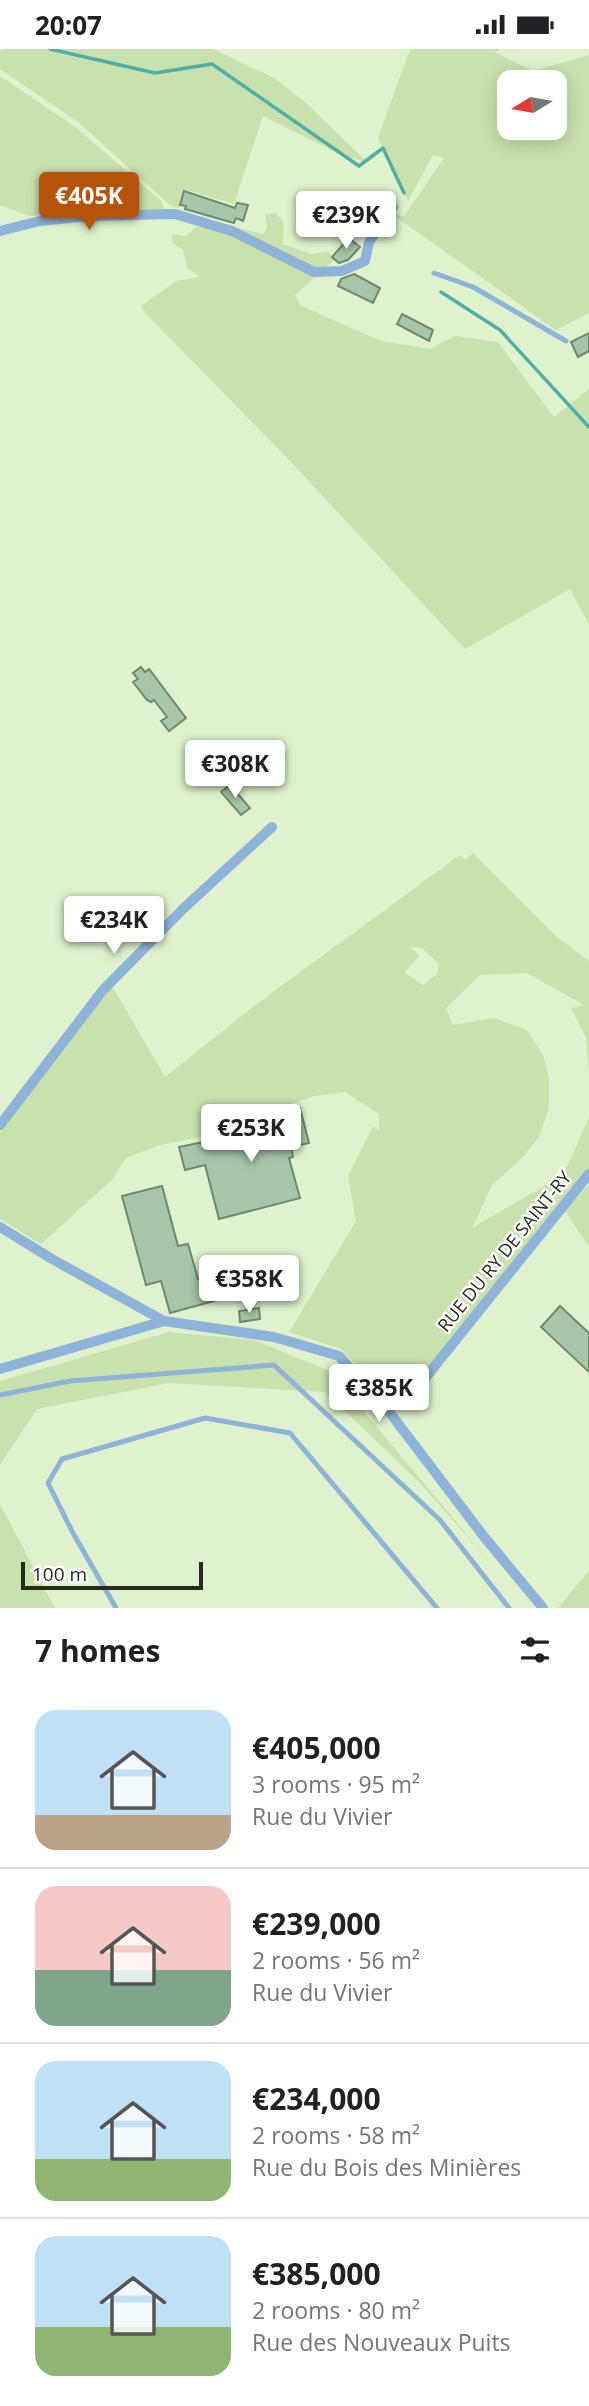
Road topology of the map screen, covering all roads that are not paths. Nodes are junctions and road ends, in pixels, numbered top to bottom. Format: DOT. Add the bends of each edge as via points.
graph roads {
  1 [pos="393,207"];
  2 [pos="0,231"];
  3 [pos="434,273"];
  4 [pos="566,341"];
  5 [pos="272,827"];
  6 [pos="0,1125"];
  7 [pos="589,1174"];
  8 [pos="0,1227"];
  9 [pos="164,1321"];
  10 [pos="0,1369"];
  11 [pos="0,1395"];
  12 [pos="384,1405"];
  13 [pos="116,1608"];
  14 [pos="437,1608"];
  15 [pos="509,1608"];
  16 [pos="542,1608"];
  1 -- 2 [label="street" via="369,242 365,261 342,271 314,272 232,231 175,214 89,216"];
  3 -- 4 [label="lane" via="473,287"];
  5 -- 6 [label="street" via="103,990"];
  7 -- 12 [label="street, RUE DU RY DE SAINT-RY" via="426,1377"];
  8 -- 9 [label="street"];
  9 -- 10 [label="street"];
  9 -- 12 [label="street" via="274,1337 339,1356"];
  11 -- 15 [label="lane" via="70,1381 274,1365 440,1520"];
  12 -- 16 [label="street"];
  13 -- 14 [label="lane" via="48,1483 62,1459 205,1418 289,1433"];
}
